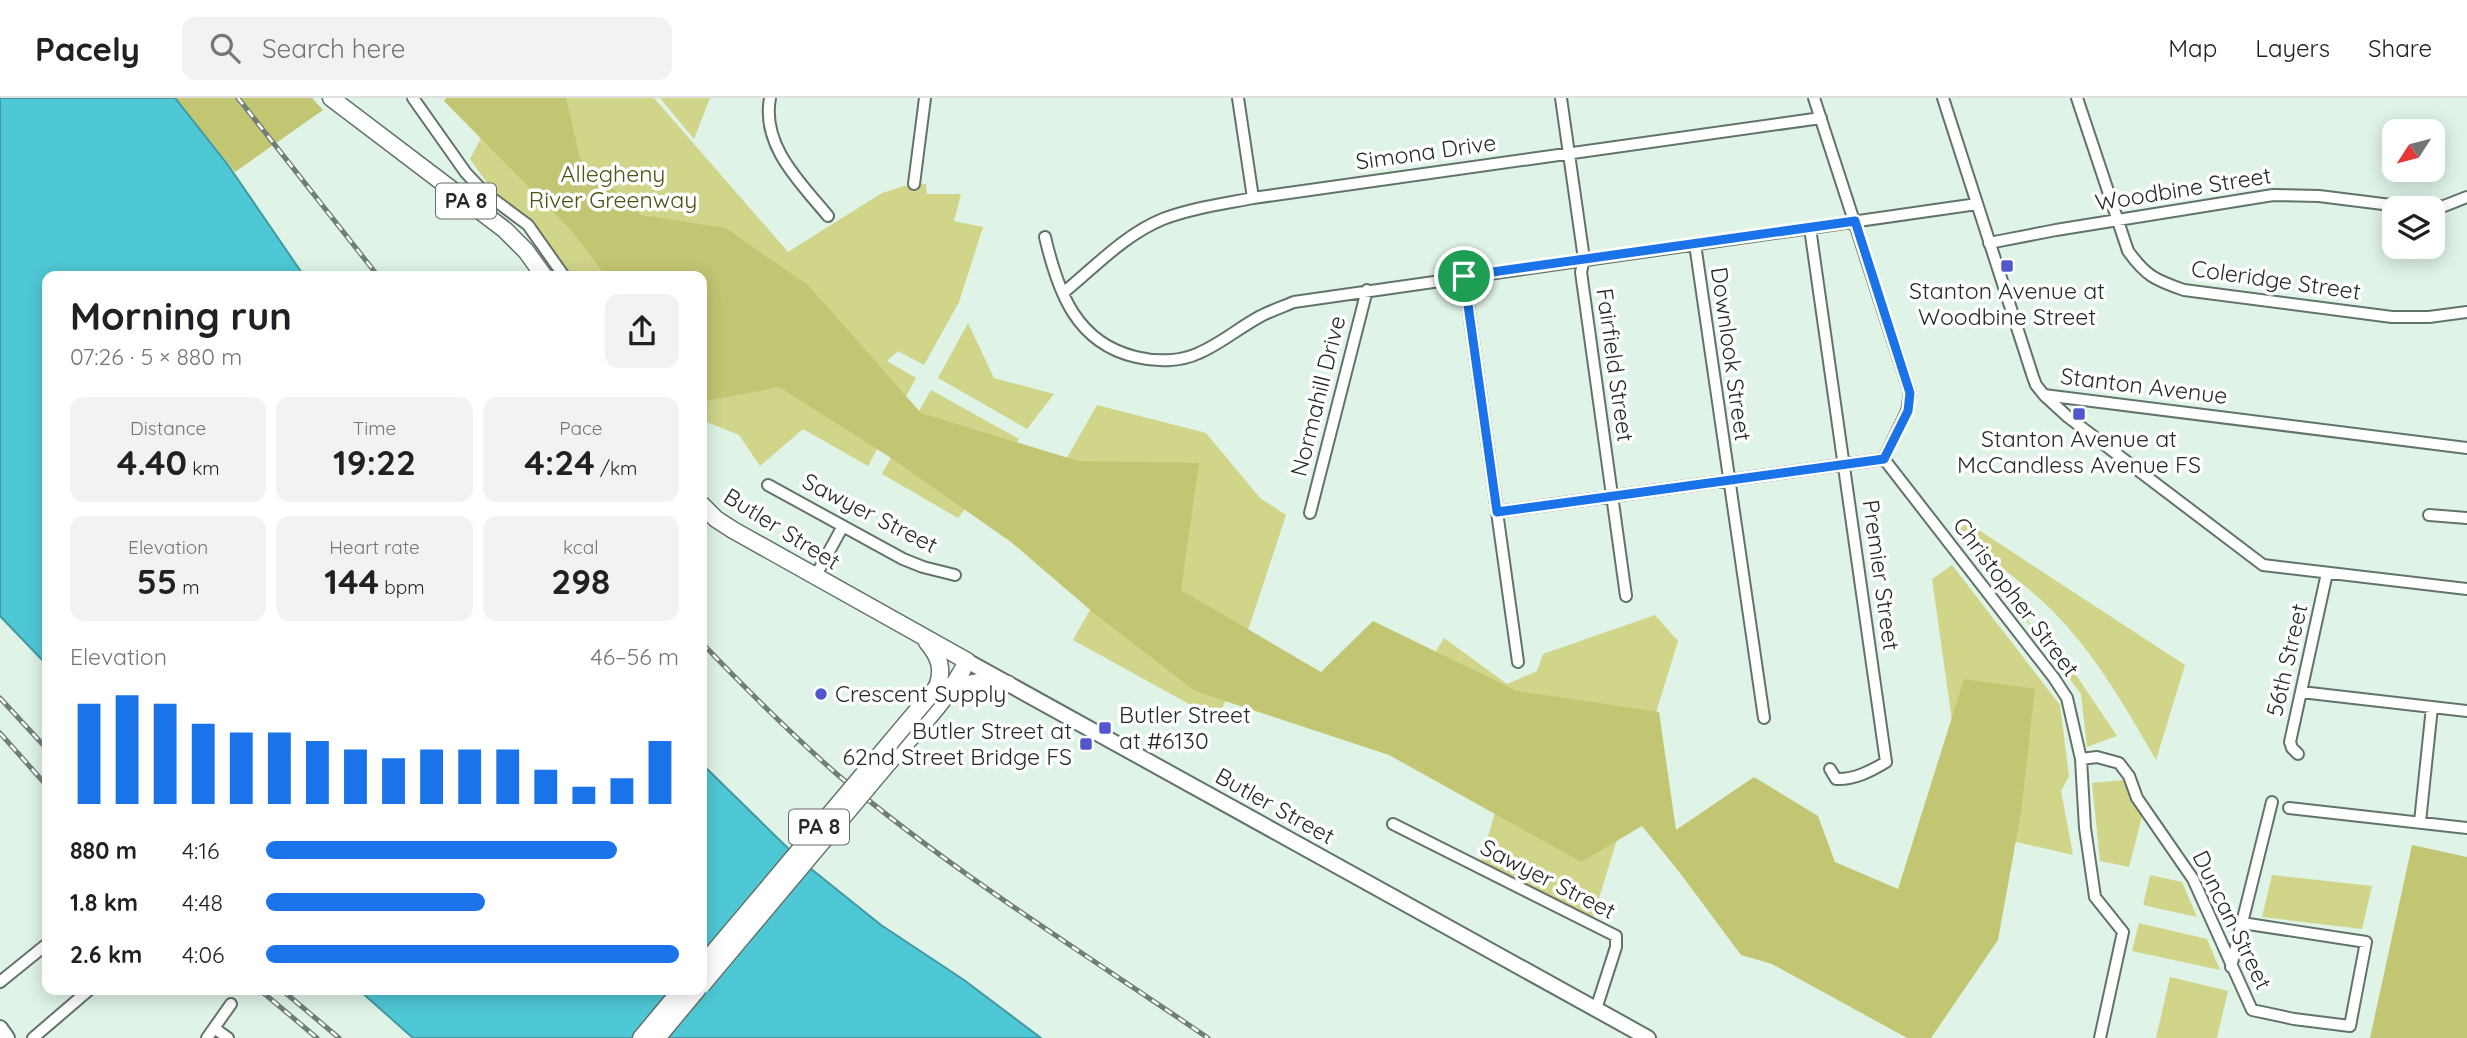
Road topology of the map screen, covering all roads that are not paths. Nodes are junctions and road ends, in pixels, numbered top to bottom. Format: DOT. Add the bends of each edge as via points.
graph roads {
  1 [pos="331,98"];
  2 [pos="412,98"];
  3 [pos="770,98"];
  4 [pos="925,98"];
  5 [pos="1238,98"];
  6 [pos="1561,98"];
  7 [pos="1814,98"];
  8 [pos="1943,98"];
  9 [pos="2077,98"];
  10 [pos="1821,118"];
  11 [pos="1569,153"];
  12 [pos="914,184"];
  13 [pos="2467,197"];
  14 [pos="1253,198"];
  15 [pos="1977,204"];
  16 [pos="828,216"];
  17 [pos="1855,221"];
  18 [pos="2119,221"];
  19 [pos="1810,228"];
  20 [pos="1045,237"];
  21 [pos="1989,243"];
  22 [pos="1695,244"];
  23 [pos="1584,259"];
  24 [pos="540,271"];
  25 [pos="560,271"];
  26 [pos="1464,276"];
  27 [pos="1367,290"];
  28 [pos="1063,293"];
  29 [pos="2467,312"];
  30 [pos="2044,395"];
  31 [pos="2467,448"];
  32 [pos="1884,459"];
  33 [pos="1844,464"];
  34 [pos="1728,481"];
  35 [pos="768,485"];
  36 [pos="1612,497"];
  37 [pos="707,510"];
  38 [pos="1497,512"];
  39 [pos="1310,513"];
  40 [pos="2429,514"];
  41 [pos="2467,518"];
  42 [pos="843,526"];
  43 [pos="2328,573"];
  44 [pos="955,575"];
  45 [pos="815,577"];
  46 [pos="2467,589"];
  47 [pos="1626,596"];
  48 [pos="923,637"];
  49 [pos="967,661"];
  50 [pos="1518,662"];
  51 [pos="948,683"];
  52 [pos="1008,684"];
  53 [pos="2301,692"];
  54 [pos="2432,706"];
  55 [pos="2467,710"];
  56 [pos="1764,718"];
  57 [pos="2298,754"];
  58 [pos="2081,759"];
  59 [pos="1830,769"];
  60 [pos="2272,802"];
  61 [pos="2290,808"];
  62 [pos="2420,822"];
  63 [pos="1393,824"];
  64 [pos="2467,828"];
  65 [pos="2242,923"];
  66 [pos="42,948"];
  67 [pos="707,960"];
  68 [pos="2231,967"];
  69 [pos="707,979"];
  70 [pos="0,982"];
  71 [pos="83,995"];
  72 [pos="677,995"];
  73 [pos="693,995"];
  74 [pos="231,1004"];
  75 [pos="1596,1009"];
  76 [pos="0,1028"];
  77 [pos="210,1033"];
  78 [pos="7,1038"];
  79 [pos="33,1038"];
  80 [pos="228,1038"];
  81 [pos="641,1038"];
  82 [pos="657,1038"];
  83 [pos="1648,1038"];
  84 [pos="2100,1038"];
  1 -- 24 [label="highway, PA 8" via="505,230"];
  2 -- 25 [label="street" via="466,173 528,225"];
  3 -- 16 [label="street" via="776,145 787,166"];
  4 -- 12 [label="street"];
  5 -- 14 [label="street"];
  6 -- 11 [label="street, Fairfield Street"];
  7 -- 10 [label="street"];
  8 -- 15 [label="street, Stanton Avenue"];
  9 -- 18 [label="street, Coleridge Street"];
  10 -- 11 [label="street, Simona Drive"];
  10 -- 17 [label="street"];
  11 -- 14 [label="street, Simona Drive"];
  11 -- 23 [label="street, Fairfield Street"];
  13 -- 18 [label="street, Woodbine Street" via="2444,206 2415,208 2273,195"];
  14 -- 28 [label="street, Simona Drive" via="1162,220 1105,255"];
  15 -- 17 [label="street"];
  15 -- 21 [label="street, Stanton Avenue"];
  17 -- 19 [label="street"];
  17 -- 32 [label="street" via="1910,393 1908,411"];
  18 -- 21 [label="street, Woodbine Street"];
  18 -- 29 [label="street, Coleridge Street" via="2128,251 2143,271 2184,290 2392,317"];
  19 -- 22 [label="street"];
  19 -- 33 [label="street, Premier Street"];
  20 -- 28 [label="street"];
  21 -- 30 [label="street, Stanton Avenue" via="2036,385"];
  22 -- 23 [label="street"];
  22 -- 34 [label="street, Downlook Street"];
  23 -- 26 [label="street"];
  23 -- 36 [label="street, Fairfield Street" via="1581,269"];
  26 -- 27 [label="street"];
  26 -- 38 [label="street"];
  27 -- 28 [label="street" via="1294,302 1262,315 1199,354 1150,361 1125,355 1085,331"];
  27 -- 39 [label="street, Normahill Drive"];
  30 -- 31 [label="street, Stanton Avenue"];
  30 -- 43 [label="street" via="2253,559 2263,565"];
  32 -- 33 [label="street"];
  32 -- 58 [label="street, Christopher Street" via="2054,678 2067,698"];
  33 -- 34 [label="street"];
  33 -- 59 [label="street, Premier Street" via="1886,762 1840,779"];
  34 -- 36 [label="street"];
  34 -- 56 [label="street, Downlook Street"];
  35 -- 42 [label="street, Sawyer Street"];
  36 -- 38 [label="street"];
  36 -- 47 [label="street, Fairfield Street"];
  37 -- 45 [label="highway, Butler Street" via="724,525"];
  38 -- 50 [label="street"];
  40 -- 41 [label="street"];
  42 -- 44 [label="street, Sawyer Street" via="913,564"];
  42 -- 45 [label="street"];
  43 -- 46 [label="street"];
  43 -- 53 [label="street, 56th Street"];
  45 -- 48 [label="highway, Butler Street"];
  48 -- 49 [label="highway, Butler Street"];
  48 -- 51 [label="highway"];
  49 -- 51 [label="highway, PA 8"];
  49 -- 52 [label="main road, Butler Street"];
  51 -- 52 [label="highway"];
  51 -- 67 [label="highway, PA 8, bridge"];
  51 -- 69 [label="highway, PA 8, bridge"];
  52 -- 75 [label="main road, Butler Street"];
  53 -- 54 [label="street"];
  53 -- 57 [label="street, 56th Street" via="2290,742"];
  54 -- 55 [label="street"];
  54 -- 62 [label="street"];
  58 -- 68 [label="street, Duncan Street" via="2097,757 2119,763 2129,776 2137,798 2193,879"];
  58 -- 84 [label="street, Christopher Street" via="2095,897 2123,932"];
  60 -- 65 [label="street"];
  61 -- 62 [label="street"];
  62 -- 64 [label="street"];
  63 -- 75 [label="street, Sawyer Street" via="1616,936"];
  65 -- 68 [label="street"];
  65 -- 68 [label="street, Duncan Street" via="2366,942 2350,1026 2252,1010"];
  66 -- 70 [label="street"];
  71 -- 79 [label="street"];
  72 -- 81 [label="highway"];
  73 -- 82 [label="highway"];
  74 -- 77 [label="street"];
  75 -- 83 [label="main road, Butler Street"];
  76 -- 78 [label="main road"];
  77 -- 80 [label="street"];
}
